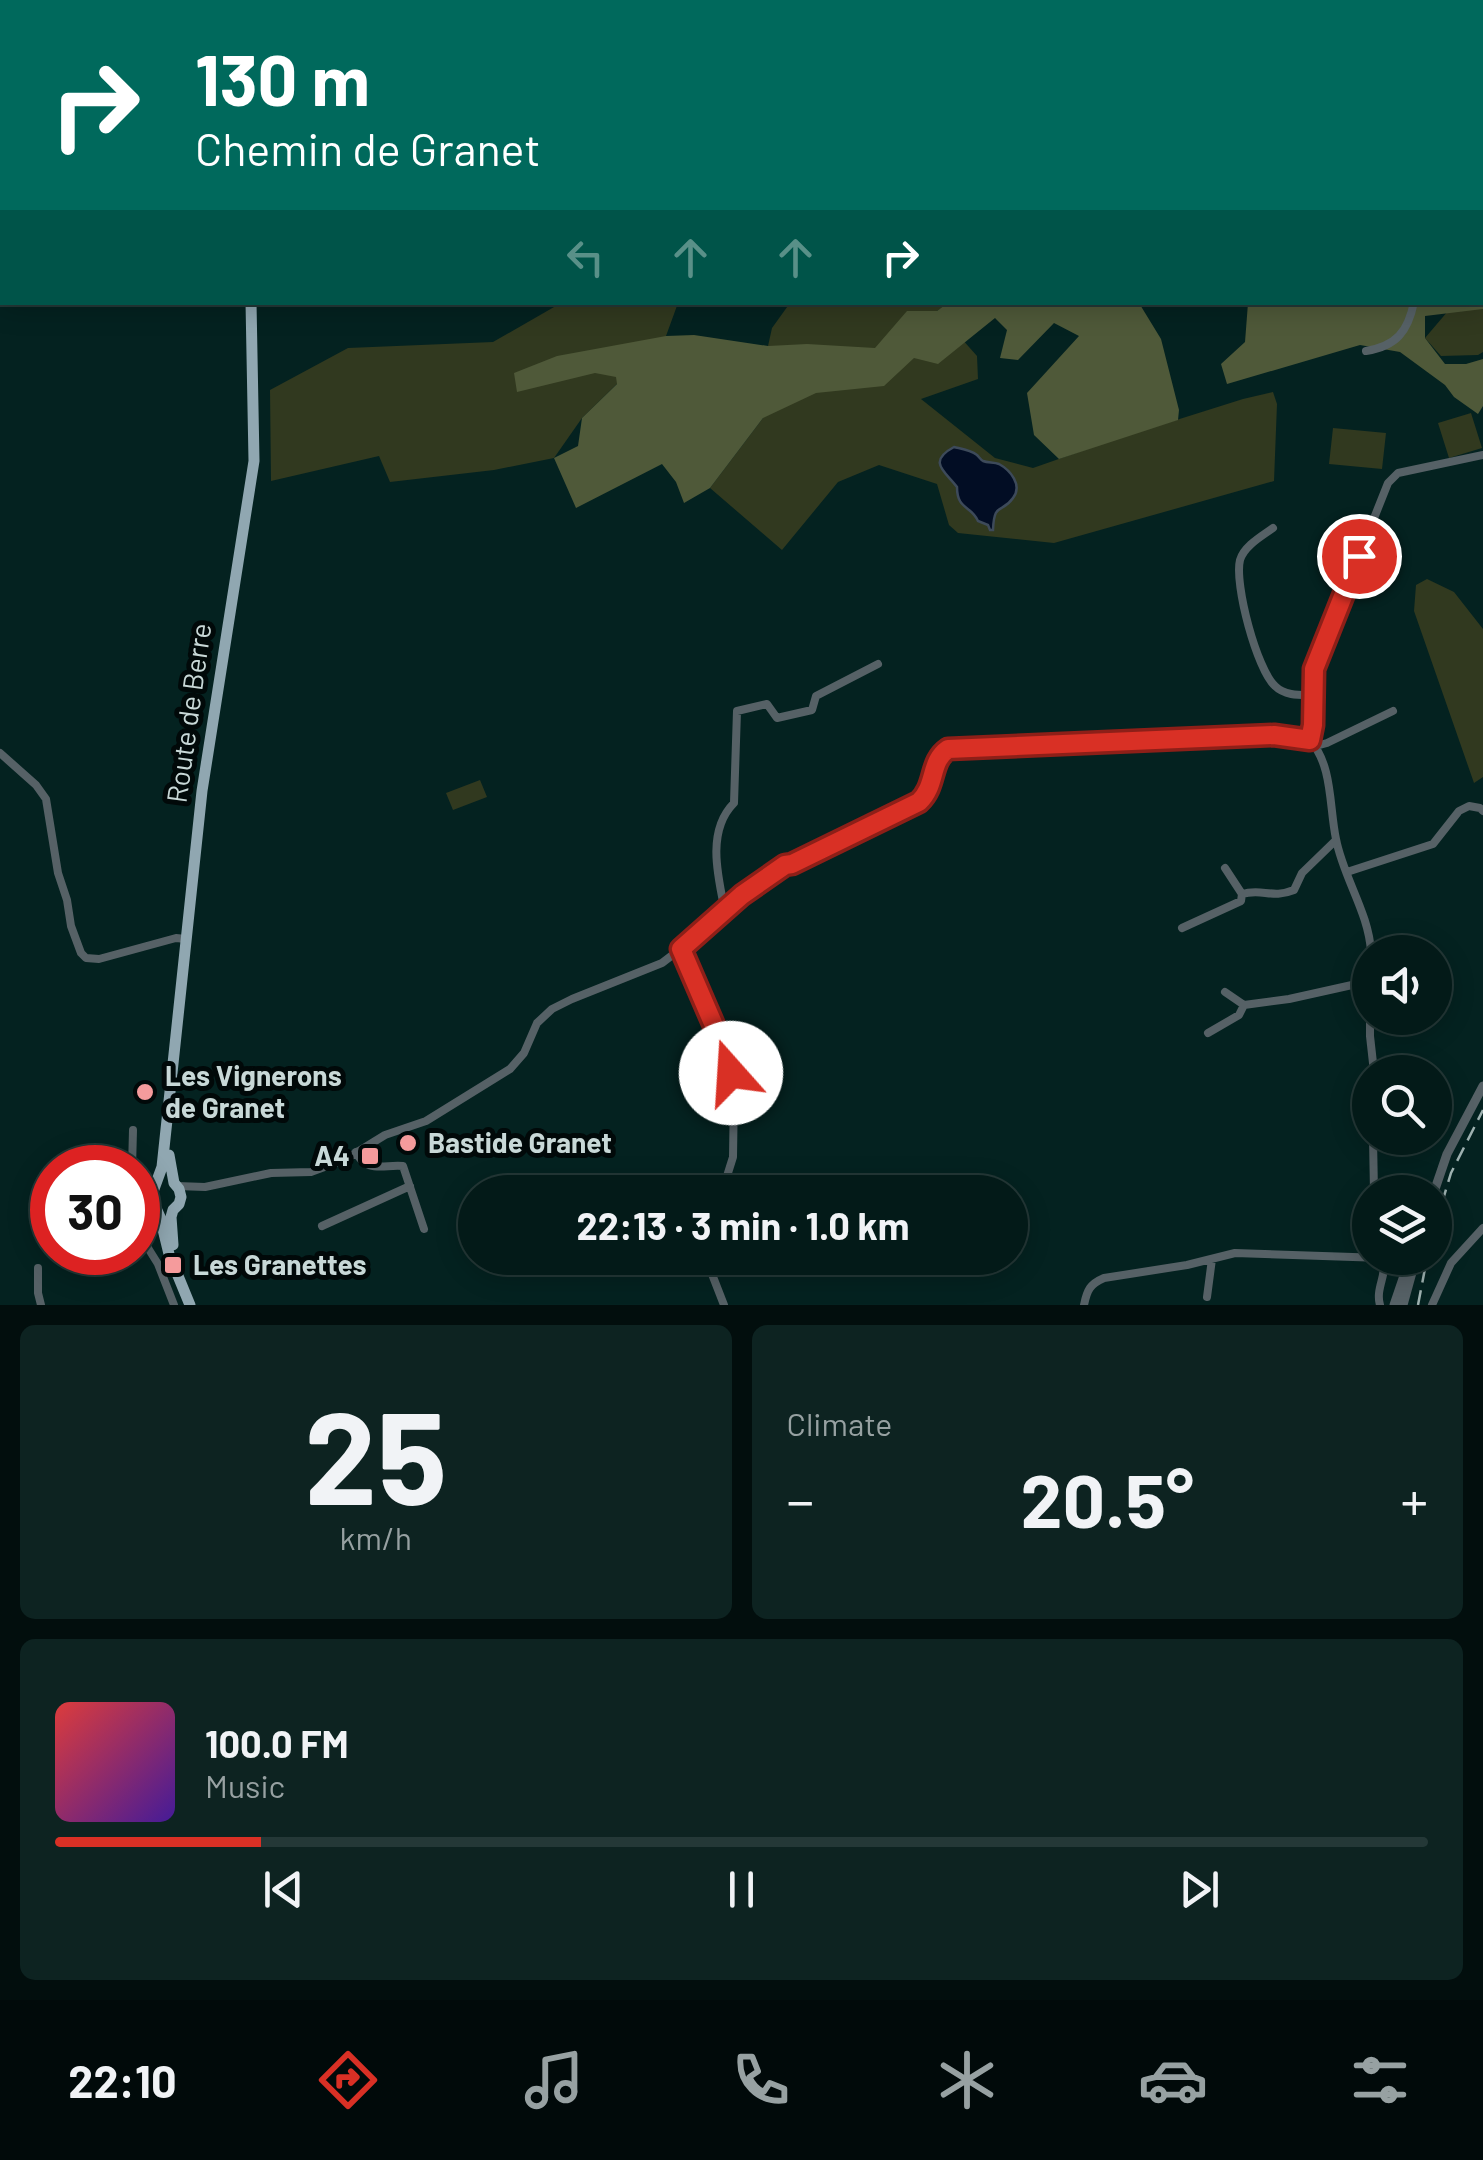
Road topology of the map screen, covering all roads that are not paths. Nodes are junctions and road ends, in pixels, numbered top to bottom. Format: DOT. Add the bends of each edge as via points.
graph roads {
  1 [pos="251,305"];
  2 [pos="1413,305"];
  3 [pos="1366,351"];
  4 [pos="1483,456"];
  5 [pos="1273,528"];
  6 [pos="878,664"];
  7 [pos="1312,695"];
  8 [pos="1393,711"];
  9 [pos="1312,743"];
  10 [pos="0,753"];
  11 [pos="1483,811"];
  12 [pos="1336,840"];
  13 [pos="1225,868"];
  14 [pos="1346,872"];
  15 [pos="1242,894"];
  16 [pos="724,911"];
  17 [pos="1182,928"];
  18 [pos="1368,935"];
  19 [pos="186,939"];
  20 [pos="681,949"];
  21 [pos="1352,986"];
  22 [pos="1225,992"];
  23 [pos="1244,1006"];
  24 [pos="1208,1033"];
  25 [pos="1483,1086"];
  26 [pos="133,1130"];
  27 [pos="166,1130"];
  28 [pos="133,1145"];
  29 [pos="356,1152"];
  30 [pos="160,1174"];
  31 [pos="727,1175"];
  32 [pos="1440,1175"];
  33 [pos="175,1184"];
  34 [pos="410,1186"];
  35 [pos="204,1187"];
  36 [pos="160,1188"];
  37 [pos="160,1204"];
  38 [pos="177,1205"];
  39 [pos="160,1218"];
  40 [pos="322,1226"];
  41 [pos="1483,1228"];
  42 [pos="424,1229"];
  43 [pos="1479,1241"];
  44 [pos="1352,1257"];
  45 [pos="1212,1259"];
  46 [pos="160,1269"];
  47 [pos="38,1275"];
  48 [pos="712,1275"];
  49 [pos="1384,1275"];
  50 [pos="1406,1275"];
  51 [pos="1409,1275"];
  52 [pos="1207,1297"];
  53 [pos="41,1305"];
  54 [pos="174,1305"];
  55 [pos="193,1305"];
  56 [pos="724,1305"];
  57 [pos="1084,1305"];
  58 [pos="1380,1305"];
  59 [pos="1394,1305"];
  60 [pos="1403,1305"];
  61 [pos="1432,1305"];
  1 -- 19 [label="main road, Route de Berre" via="254,461 202,791"];
  2 -- 3 [label="street" via="1392,344"];
  4 -- 7 [label="street" via="1398,473 1388,483 1314,669"];
  5 -- 7 [label="street" via="1240,561 1250,634 1273,685"];
  6 -- 16 [label="street" via="816,696 812,710 777,718 767,704 737,711 734,803 724,812 715,852"];
  7 -- 9 [label="street"];
  8 -- 9 [label="street" via="1327,743"];
  9 -- 12 [label="street" via="1325,769"];
  9 -- 16 [label="street" via="1274,735 948,749 919,802 779,868"];
  10 -- 19 [label="street" via="46,799 81,953 99,960"];
  11 -- 14 [label="street" via="1460,810 1433,844"];
  12 -- 14 [label="street"];
  12 -- 15 [label="street" via="1294,890"];
  13 -- 15 [label="street"];
  14 -- 18 [label="street"];
  15 -- 17 [label="street" via="1241,901"];
  16 -- 20 [label="street"];
  19 -- 27 [label="main road, Route de Berre"];
  20 -- 29 [label="street" via="651,969 552,1009 510,1069 430,1119"];
  20 -- 31 [label="street" via="734,1090"];
  21 -- 23 [label="street"];
  22 -- 23 [label="street"];
  23 -- 24 [label="street"];
  25 -- 32 [label="street"];
  26 -- 28 [label="street"];
  27 -- 30 [label="main road, Route de Berre"];
  27 -- 33 [label="main road, Route de Berre"];
  29 -- 34 [label="street" via="376,1168 403,1166"];
  29 -- 35 [label="street" via="310,1172"];
  33 -- 35 [label="street"];
  33 -- 36 [label="main road" via="165,1181"];
  33 -- 38 [label="main road"];
  34 -- 40 [label="street"];
  34 -- 42 [label="street"];
  35 -- 38 [label="street"];
  37 -- 38 [label="main road" via="166,1212"];
  38 -- 55 [label="main road, Route de Berre" via="173,1244"];
  39 -- 55 [label="main road, Route de Berre"];
  41 -- 43 [label="street"];
  43 -- 61 [label="street" via="1451,1264"];
  44 -- 45 [label="street" via="1235,1253"];
  45 -- 52 [label="street"];
  45 -- 57 [label="street" via="1104,1278 1092,1283"];
  46 -- 54 [label="street"];
  47 -- 53 [label="street"];
  48 -- 56 [label="street"];
  49 -- 58 [label="street"];
  50 -- 59 [label="street"];
  51 -- 60 [label="street"];
}
